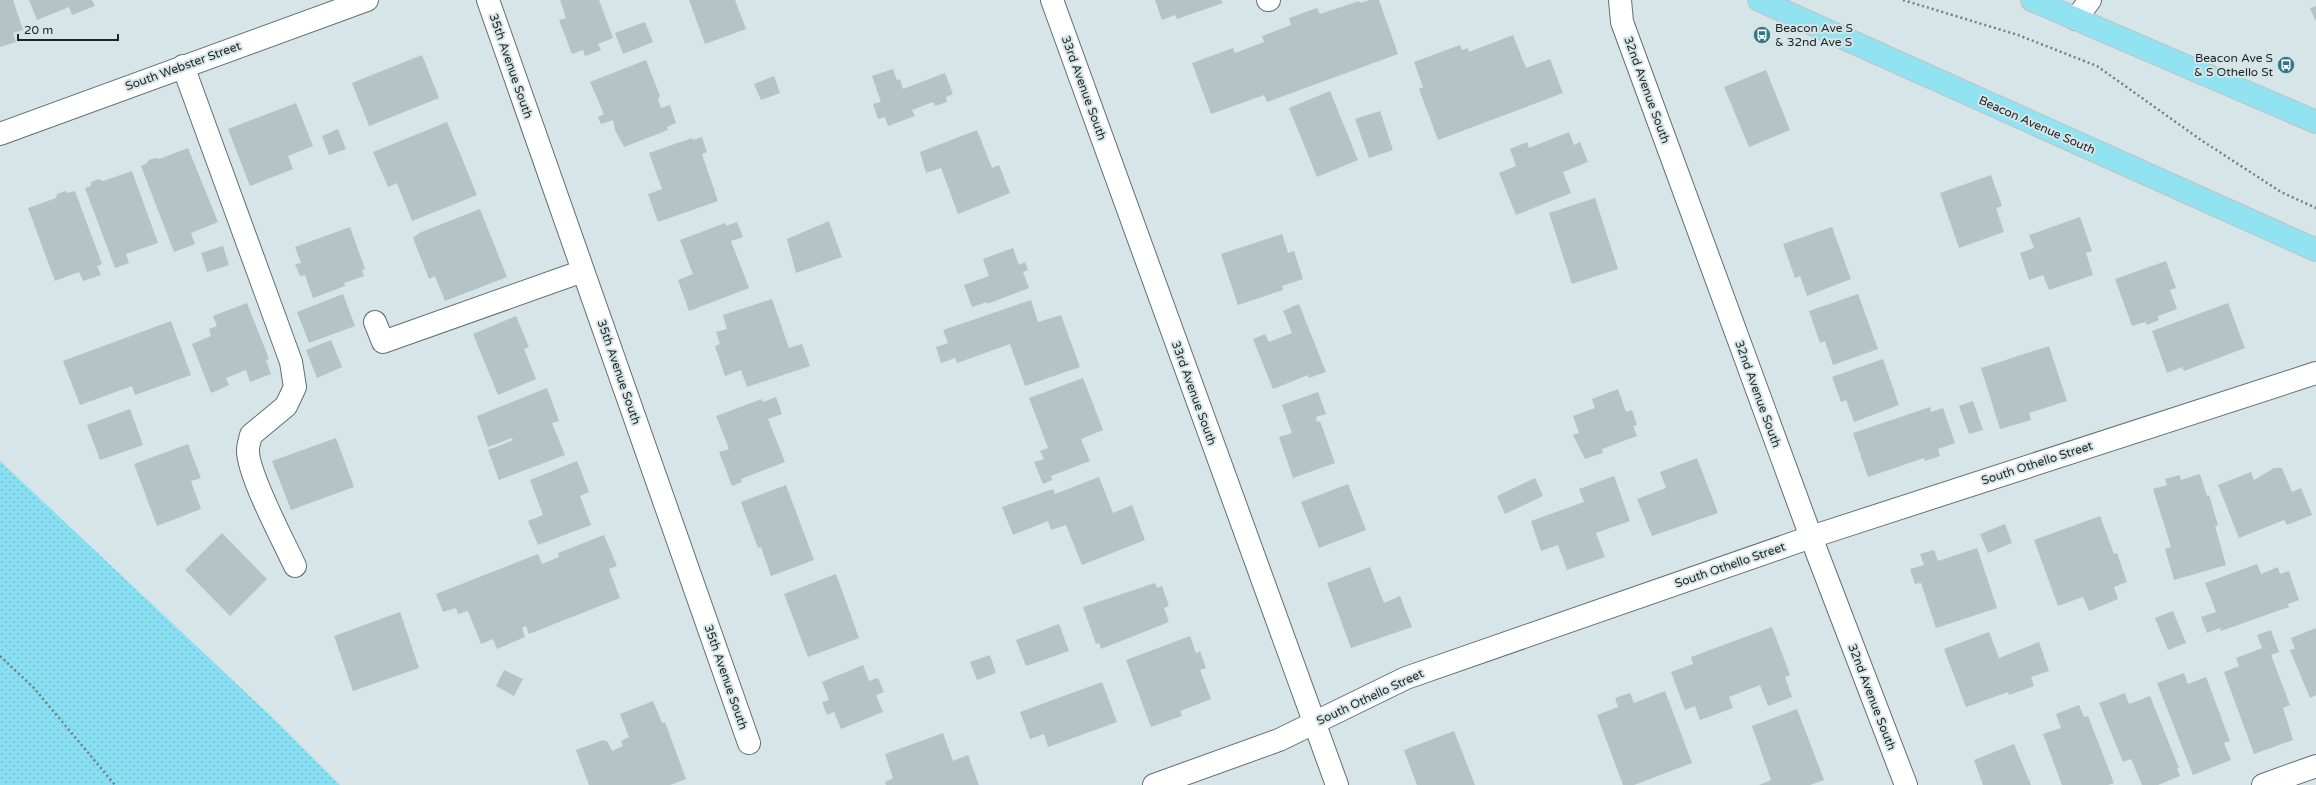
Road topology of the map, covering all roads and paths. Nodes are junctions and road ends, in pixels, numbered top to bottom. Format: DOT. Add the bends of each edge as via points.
graph roads {
  1 [pos="367,0"];
  2 [pos="488,0"];
  3 [pos="1052,0"];
  4 [pos="1620,0"];
  5 [pos="1759,0"];
  6 [pos="1903,0"];
  7 [pos="2032,0"];
  8 [pos="2090,0"];
  9 [pos="329,6"];
  10 [pos="2076,19"];
  11 [pos="183,66"];
  12 [pos="2316,122"];
  13 [pos="0,134"];
  14 [pos="2316,208"];
  15 [pos="2316,250"];
  16 [pos="583,271"];
  17 [pos="375,322"];
  18 [pos="2316,373"];
  19 [pos="1811,536"];
  20 [pos="294,566"];
  21 [pos="0,656"];
  22 [pos="1313,723"];
  23 [pos="749,743"];
  24 [pos="2316,766"];
  25 [pos="115,785"];
  26 [pos="1154,785"];
  27 [pos="1338,785"];
  28 [pos="1906,785"];
  29 [pos="2263,785"];
  1 -- 9 [label="street, South Webster Street"];
  2 -- 16 [label="street, 35th Avenue South"];
  3 -- 22 [label="street, 33rd Avenue South"];
  4 -- 19 [label="street, 32nd Avenue South" via="1622,22"];
  5 -- 15 [label="main road, Beacon Avenue South"];
  6 -- 14 [label="path" via="2018,35 2097,66 2200,140 2281,192"];
  7 -- 10 [label="main road"];
  8 -- 10 [label="street"];
  9 -- 11 [label="street, South Webster Street"];
  10 -- 12 [label="main road"];
  11 -- 13 [label="street, South Webster Street"];
  11 -- 20 [label="street" via="291,362 295,387 286,406 251,435 248,450 250,464"];
  16 -- 17 [label="street" via="383,342"];
  16 -- 23 [label="street, 35th Avenue South"];
  18 -- 19 [label="street, South Othello Street"];
  19 -- 22 [label="street, South Othello Street" via="1406,678"];
  19 -- 28 [label="street, 32nd Avenue South"];
  21 -- 25 [label="path" via="34,688"];
  22 -- 26 [label="street, South Othello Street" via="1279,740"];
  22 -- 27 [label="street, 33rd Avenue South"];
  24 -- 29 [label="street"];
}
